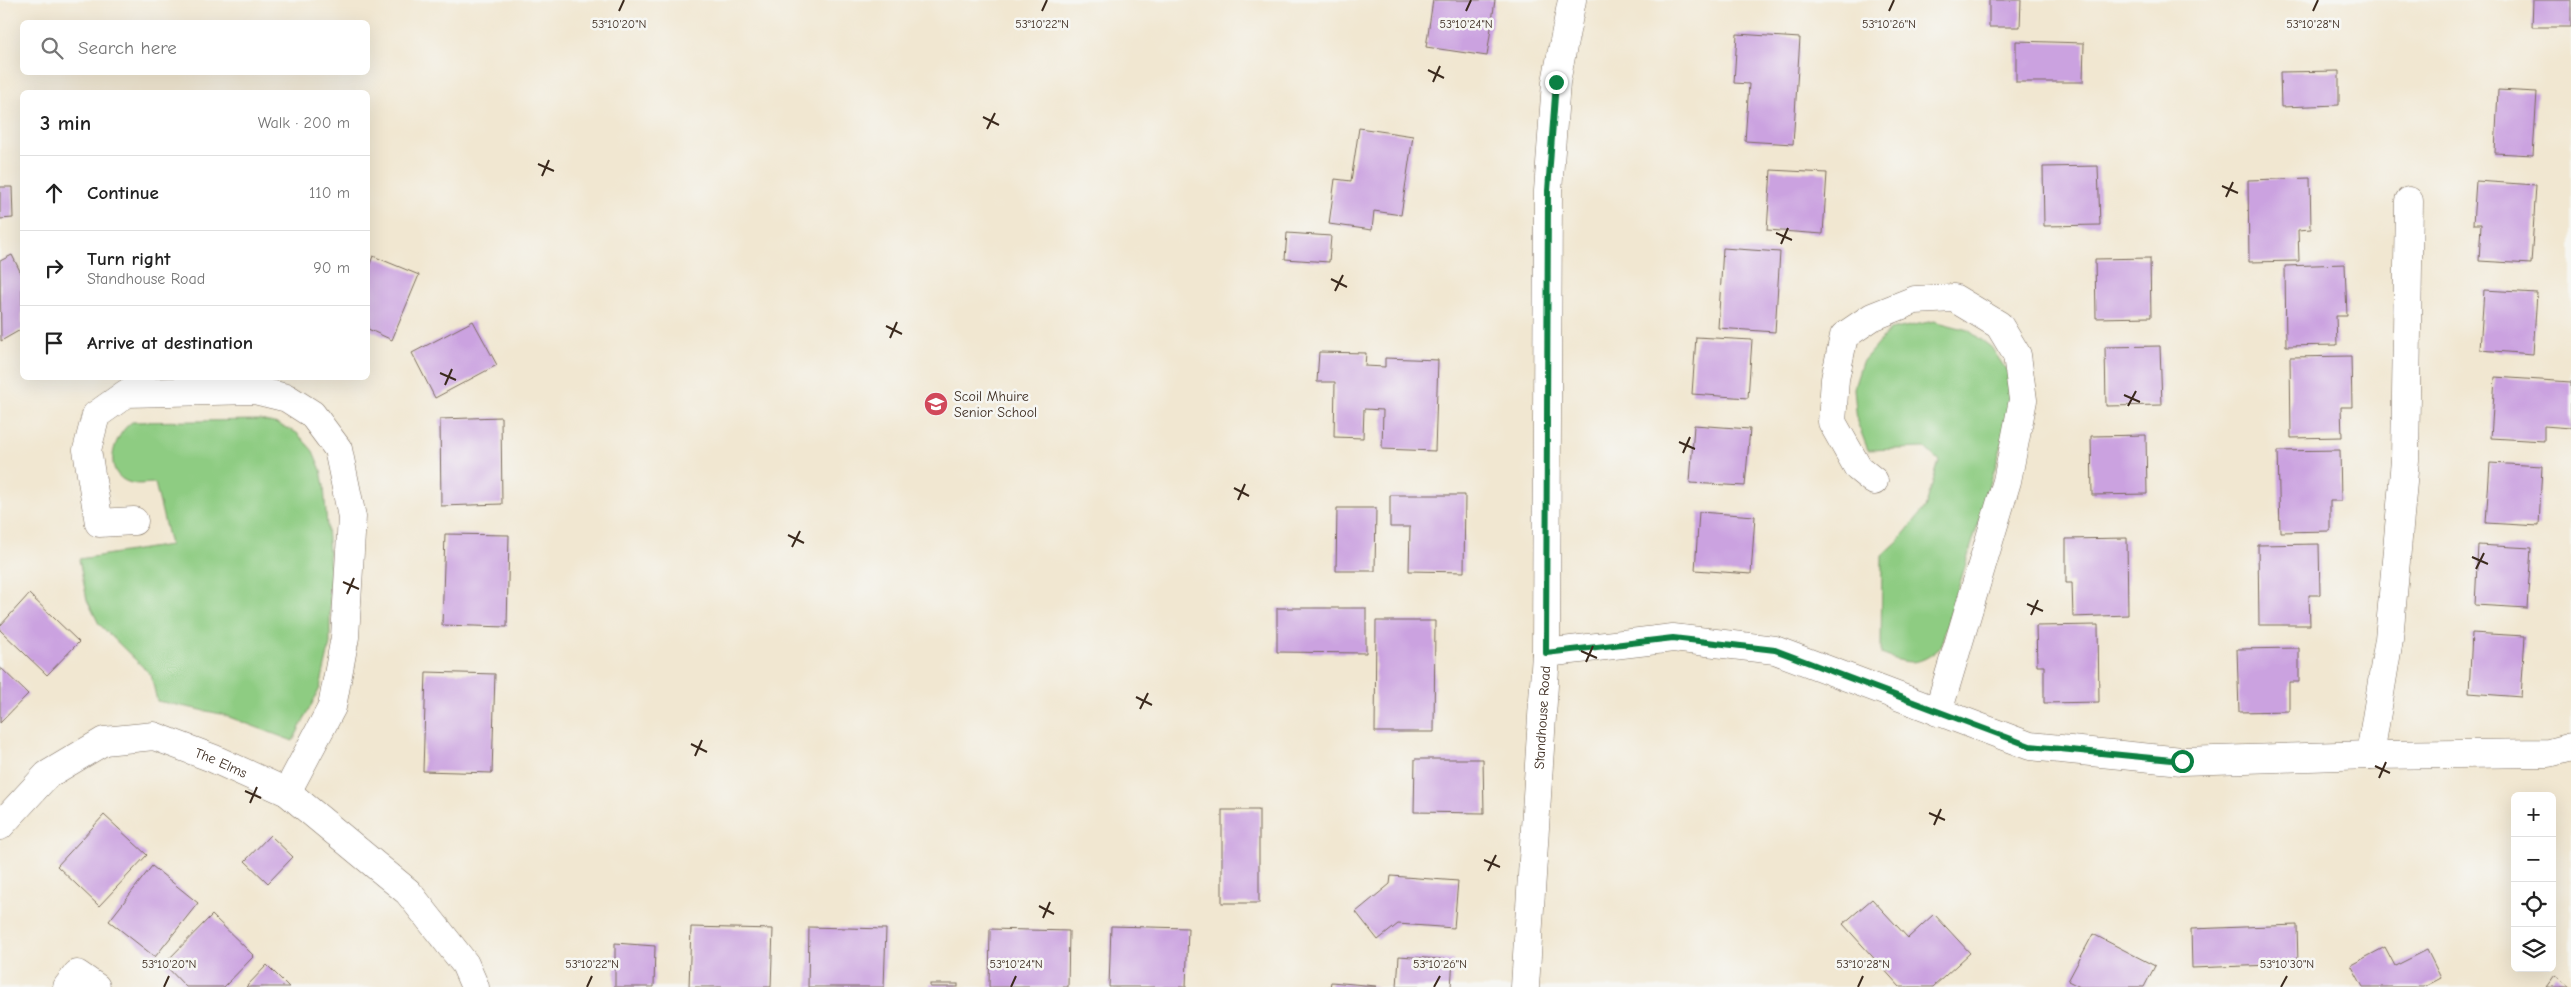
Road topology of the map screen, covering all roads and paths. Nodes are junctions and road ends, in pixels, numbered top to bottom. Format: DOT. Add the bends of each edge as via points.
graph roads {
  1 [pos="1572,0"];
  2 [pos="2409,200"];
  3 [pos="1874,482"];
  4 [pos="134,521"];
  5 [pos="1546,653"];
  6 [pos="1938,712"];
  7 [pos="2571,747"];
  8 [pos="2370,755"];
  9 [pos="287,792"];
  10 [pos="0,826"];
  11 [pos="67,987"];
  12 [pos="96,987"];
  13 [pos="475,987"];
  14 [pos="1525,987"];
  1 -- 5 [label="street, Standhouse Road" via="1556,82 1548,191"];
  2 -- 8 [label="street" via="2405,460 2389,639"];
  3 -- 6 [label="street" via="1858,468 1832,422 1835,379 1844,336 1872,317 1915,300 1954,298 1999,325 2017,355 2023,400 2007,482"];
  4 -- 9 [label="street" via="99,524 87,450 96,415 127,393 254,390 286,398 312,414 338,449 352,517 345,637 332,707"];
  5 -- 6 [label="street" via="1673,638 1775,650"];
  5 -- 14 [label="street, Standhouse Road"];
  6 -- 8 [label="street" via="2030,746 2182,761"];
  7 -- 8 [label="street" via="2549,753"];
  9 -- 10 [label="street, The Elms" via="154,736 104,741 47,775"];
  9 -- 13 [label="street, The Elms" via="408,892 465,964"];
  11 -- 12 [label="street" via="77,974"];
}
